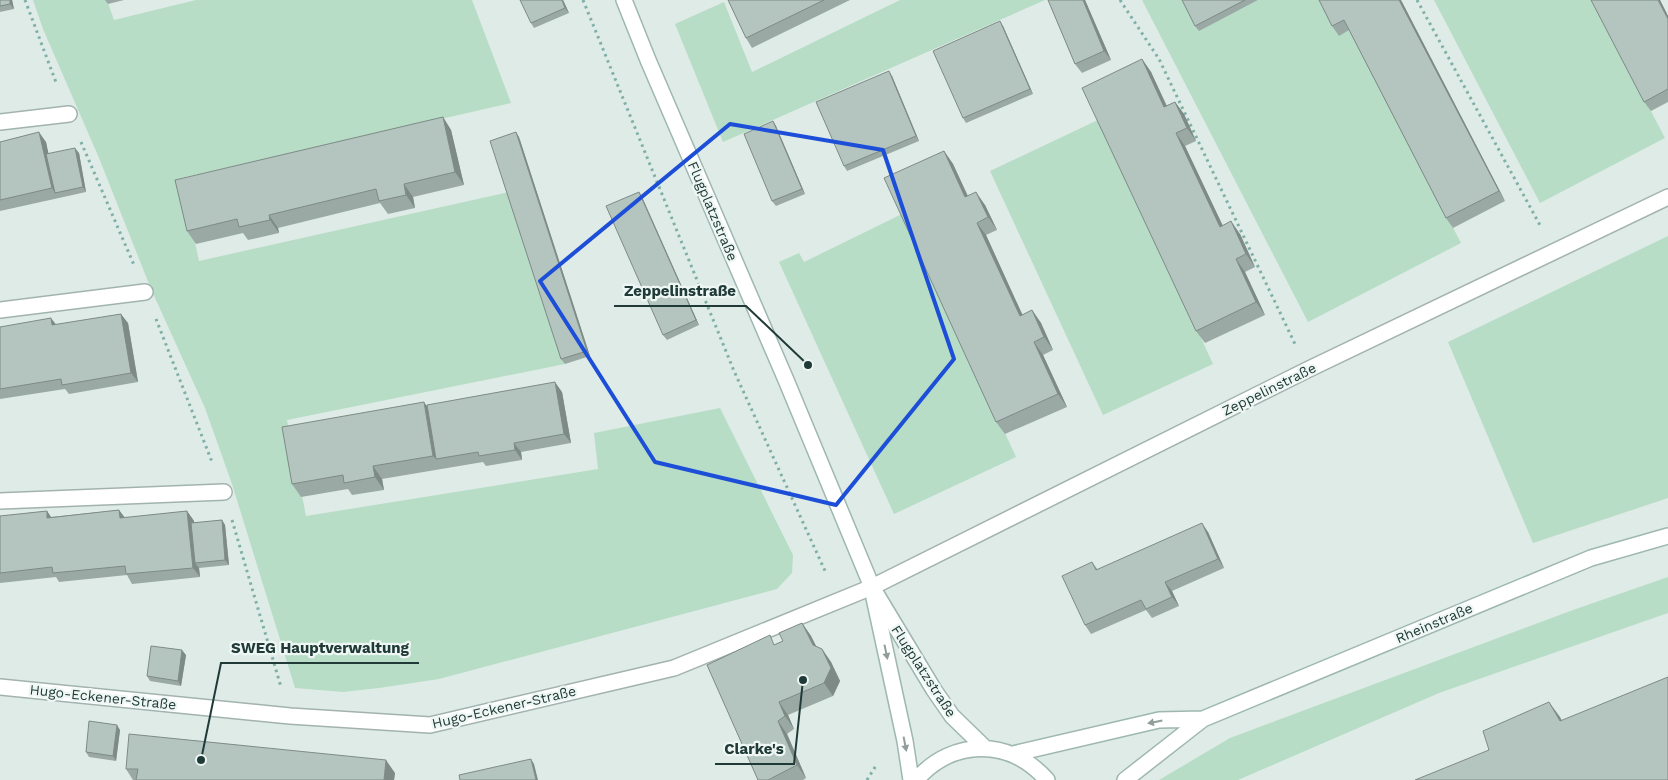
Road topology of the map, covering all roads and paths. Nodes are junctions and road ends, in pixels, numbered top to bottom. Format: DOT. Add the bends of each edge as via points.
graph roads {
  1 [pos="25,0"];
  2 [pos="583,0"];
  3 [pos="624,0"];
  4 [pos="1120,0"];
  5 [pos="1417,0"];
  6 [pos="69,114"];
  7 [pos="0,122"];
  8 [pos="1668,198"];
  9 [pos="1555,252"];
  10 [pos="145,292"];
  11 [pos="0,310"];
  12 [pos="1307,370"];
  13 [pos="224,492"];
  14 [pos="0,501"];
  15 [pos="1668,536"];
  16 [pos="872,587"];
  17 [pos="839,601"];
  18 [pos="0,687"];
  19 [pos="290,716"];
  20 [pos="1203,718"];
  21 [pos="985,748"];
  22 [pos="1014,754"];
  23 [pos="912,780"];
  24 [pos="916,780"];
  25 [pos="1047,780"];
  26 [pos="1126,780"];
  1 -- 6 [label="path"];
  2 -- 17 [label="path" via="734,372"];
  3 -- 16 [label="street, Flugplatzstraße"];
  4 -- 12 [label="path" via="1159,59"];
  5 -- 9 [label="path"];
  6 -- 7 [label="street"];
  6 -- 10 [label="path"];
  8 -- 9 [label="street, Zeppelinstraße"];
  9 -- 12 [label="street, Zeppelinstraße"];
  10 -- 11 [label="street"];
  10 -- 13 [label="path"];
  12 -- 16 [label="street, Zeppelinstraße"];
  13 -- 14 [label="street"];
  13 -- 19 [label="path"];
  15 -- 20 [label="street, Rheinstraße" via="1592,558"];
  16 -- 17 [label="street, Hugo-Eckener-Straße"];
  16 -- 21 [label="street, Flugplatzstraße" via="952,716"];
  16 -- 23 [label="street, Flugplatzstraße, one-way"];
  17 -- 19 [label="street, Hugo-Eckener-Straße" via="674,668 430,725"];
  18 -- 19 [label="street, Hugo-Eckener-Straße"];
  20 -- 22 [label="street, Rheinstraße, one-way" via="1159,720"];
  20 -- 26 [label="street, Rheinstraße"];
  21 -- 22 [label="street"];
  21 -- 24 [label="street" via="964,750 944,757 926,768"];
  22 -- 25 [label="street"];
}
